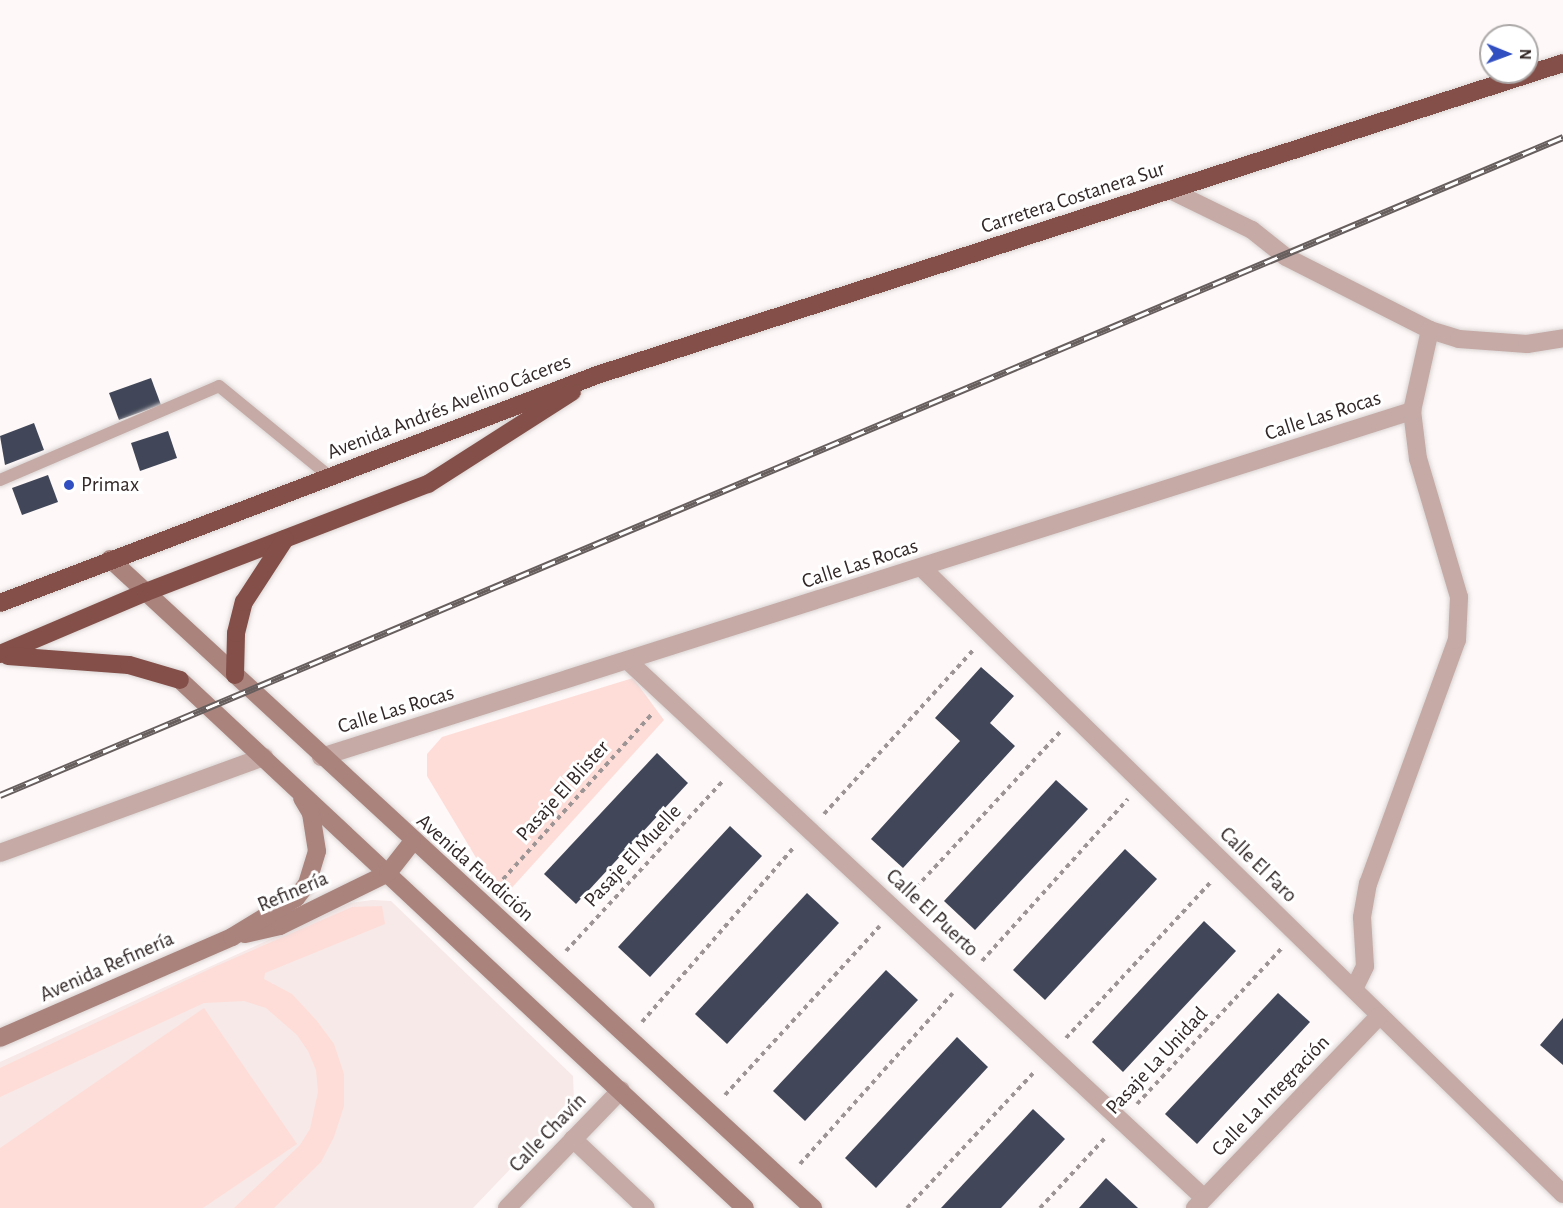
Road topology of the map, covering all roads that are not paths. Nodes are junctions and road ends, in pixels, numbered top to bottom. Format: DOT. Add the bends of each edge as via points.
graph roads {
  1 [pos="1563,63"];
  2 [pos="1172,190"];
  3 [pos="1430,330"];
  4 [pos="1563,338"];
  5 [pos="597,375"];
  6 [pos="1412,411"];
  7 [pos="329,476"];
  8 [pos="0,480"];
  9 [pos="285,539"];
  10 [pos="110,559"];
  11 [pos="922,568"];
  12 [pos="146,592"];
  13 [pos="0,603"];
  14 [pos="0,655"];
  15 [pos="628,661"];
  16 [pos="235,675"];
  17 [pos="180,680"];
  18 [pos="264,757"];
  19 [pos="321,757"];
  20 [pos="294,784"];
  21 [pos="412,842"];
  22 [pos="0,853"];
  23 [pos="388,873"];
  24 [pos="232,937"];
  25 [pos="1354,990"];
  26 [pos="1379,1016"];
  27 [pos="0,1038"];
  28 [pos="621,1090"];
  29 [pos="573,1139"];
  30 [pos="1563,1194"];
  31 [pos="1200,1203"];
  32 [pos="507,1208"];
  33 [pos="646,1208"];
  34 [pos="745,1208"];
  35 [pos="813,1208"];
  1 -- 2 [label="highway, Carretera Costanera Sur"];
  2 -- 3 [label="street" via="1252,230 1286,257"];
  2 -- 5 [label="highway, Carretera Costanera Sur"];
  3 -- 4 [label="street" via="1460,339 1527,344"];
  3 -- 6 [label="street"];
  5 -- 7 [label="highway, Avenida Andrés Avelino Cáceres"];
  5 -- 9 [label="highway, Avenida Andrés Avelino Cáceres" via="428,484"];
  6 -- 11 [label="street, Calle Las Rocas"];
  6 -- 25 [label="street" via="1419,459 1459,597 1457,640 1368,885 1362,917 1365,966"];
  7 -- 8 [label="lane" via="219,386"];
  7 -- 10 [label="highway, Avenida Andrés Avelino Cáceres"];
  9 -- 12 [label="highway, Avenida Andrés Avelino Cáceres"];
  9 -- 16 [label="highway" via="244,602 236,633"];
  10 -- 12 [label="main road, Avenida Fundición"];
  10 -- 13 [label="highway, Avenida Andrés Avelino Cáceres"];
  11 -- 15 [label="street, Calle Las Rocas"];
  11 -- 25 [label="street, Calle El Faro"];
  12 -- 14 [label="highway, Avenida Andrés Avelino Cáceres"];
  12 -- 16 [label="main road, Avenida Fundición"];
  14 -- 17 [label="highway" via="129,665"];
  15 -- 19 [label="street, Calle Las Rocas"];
  15 -- 31 [label="street, Calle El Puerto" via="1121,1121"];
  16 -- 19 [label="main road, Avenida Fundición"];
  17 -- 18 [label="main road"];
  18 -- 20 [label="main road"];
  18 -- 22 [label="street"];
  19 -- 21 [label="main road, Avenida Fundición"];
  20 -- 23 [label="main road"];
  20 -- 24 [label="main road, Refinería" via="311,813 317,851 307,884 296,898"];
  21 -- 23 [label="main road"];
  21 -- 35 [label="main road, Avenida Fundición"];
  23 -- 24 [label="main road, Refinería" via="280,926"];
  23 -- 28 [label="main road"];
  24 -- 27 [label="main road, Avenida Refinería"];
  25 -- 26 [label="street, Calle El Faro"];
  26 -- 30 [label="street, Calle El Faro"];
  26 -- 31 [label="street, Calle La Integración"];
  28 -- 29 [label="street, Calle Chavín"];
  28 -- 34 [label="main road"];
  29 -- 32 [label="street, Calle Chavín"];
  29 -- 33 [label="street"];
}
